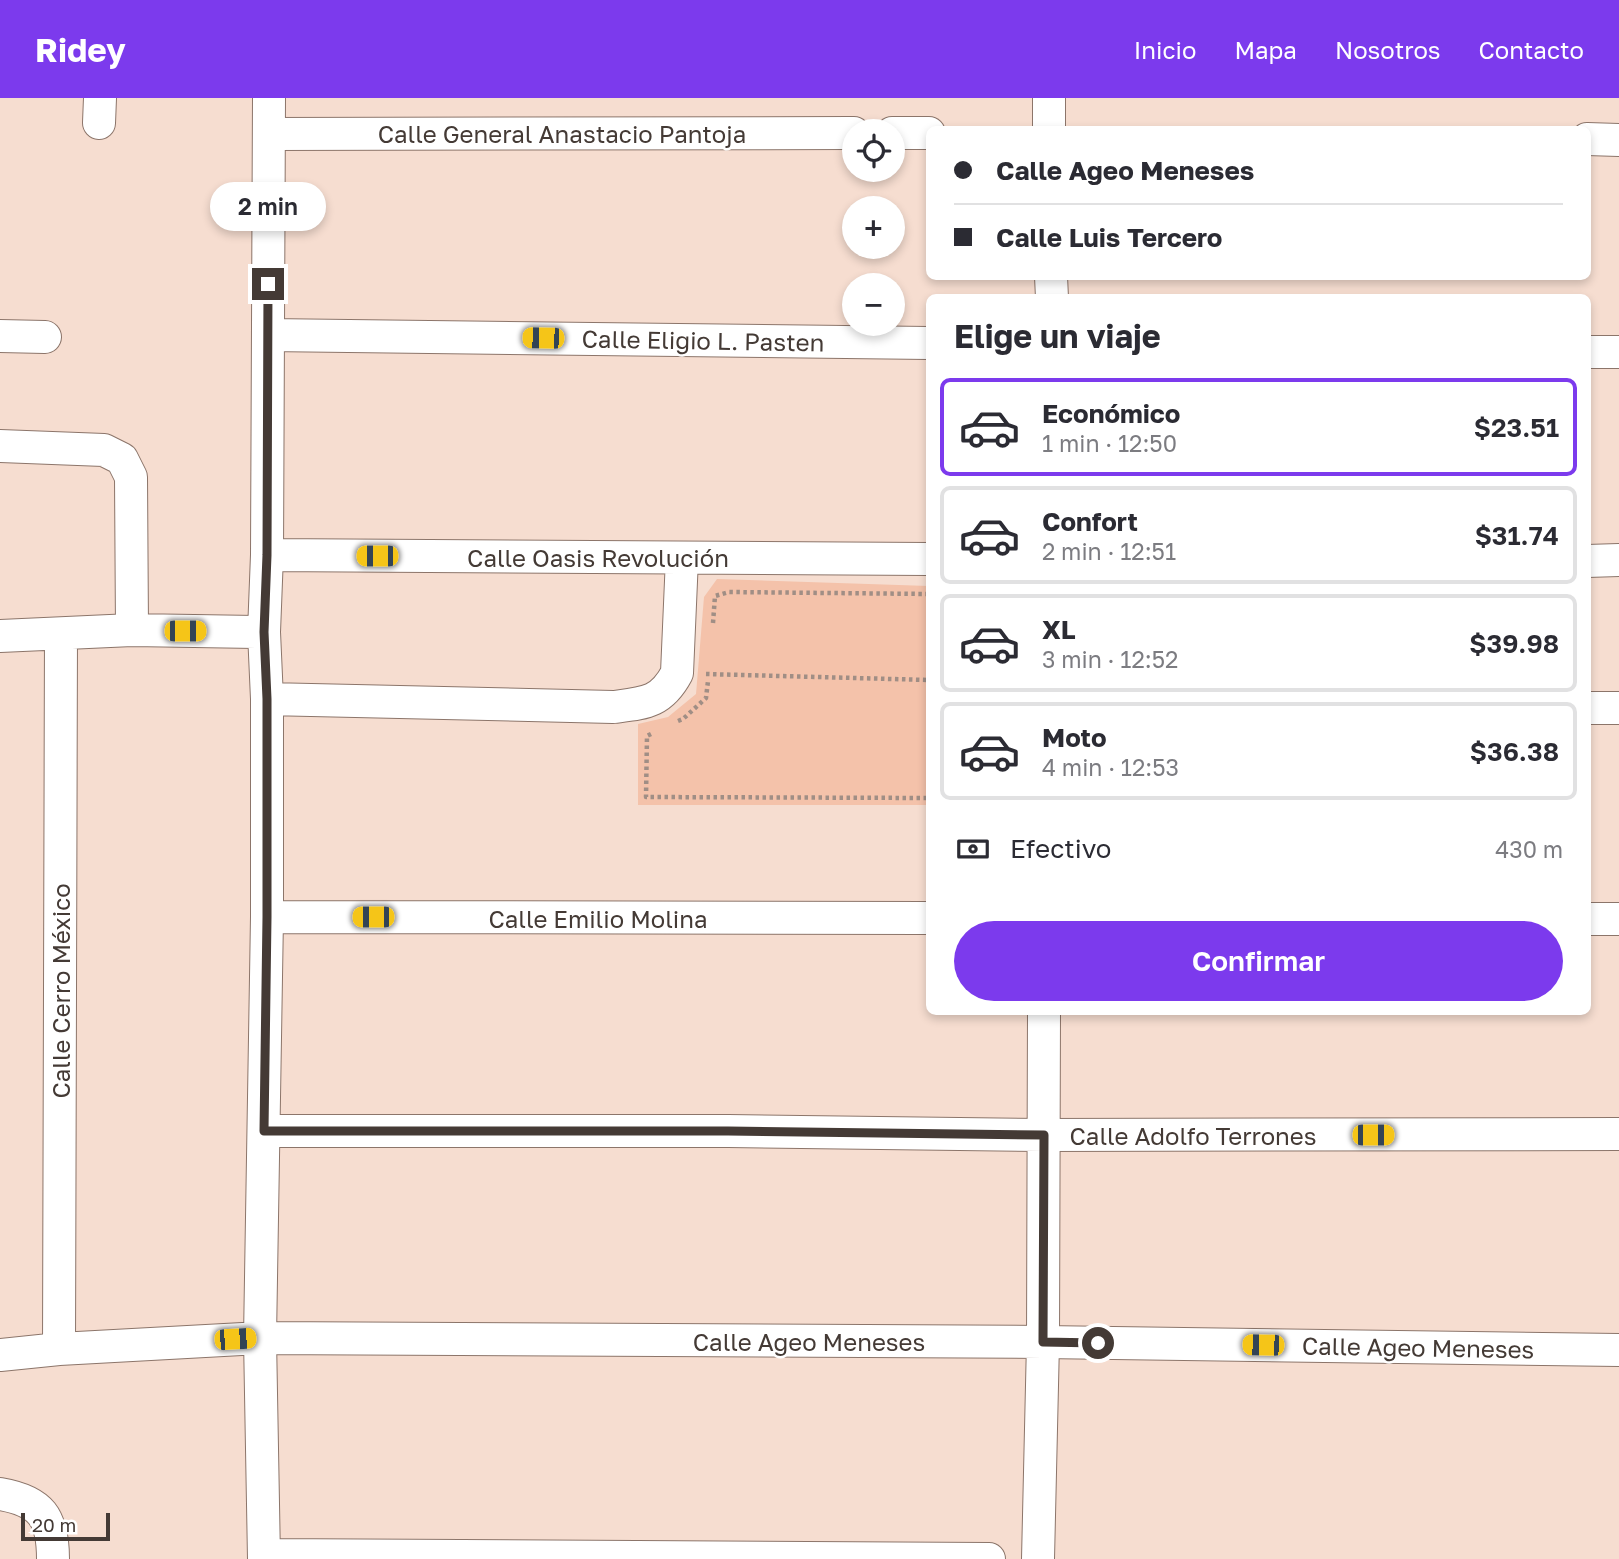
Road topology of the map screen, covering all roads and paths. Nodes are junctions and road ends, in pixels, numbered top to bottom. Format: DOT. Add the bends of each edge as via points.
graph roads {
  1 [pos="269,98"];
  2 [pos="1049,98"];
  3 [pos="1049,126"];
  4 [pos="842,133"];
  5 [pos="905,133"];
  6 [pos="926,133"];
  7 [pos="269,134"];
  8 [pos="1591,139"];
  9 [pos="1619,140"];
  10 [pos="268,335"];
  11 [pos="0,336"];
  12 [pos="45,337"];
  13 [pos="926,343"];
  14 [pos="1591,352"];
  15 [pos="1619,352"];
  16 [pos="0,446"];
  17 [pos="267,555"];
  18 [pos="682,558"];
  19 [pos="926,559"];
  20 [pos="1619,560"];
  21 [pos="1591,561"];
  22 [pos="926,594"];
  23 [pos="132,631"];
  24 [pos="264,632"];
  25 [pos="61,634"];
  26 [pos="712,635"];
  27 [pos="0,636"];
  28 [pos="677,673"];
  29 [pos="709,674"];
  30 [pos="926,680"];
  31 [pos="267,699"];
  32 [pos="1591,708"];
  33 [pos="1619,708"];
  34 [pos="671,724"];
  35 [pos="659,730"];
  36 [pos="926,798"];
  37 [pos="267,917"];
  38 [pos="926,918"];
  39 [pos="1591,919"];
  40 [pos="1619,919"];
  41 [pos="1044,1015"];
  42 [pos="264,1131"];
  43 [pos="1619,1134"];
  44 [pos="1044,1135"];
  45 [pos="260,1338"];
  46 [pos="1043,1342"];
  47 [pos="59,1349"];
  48 [pos="1619,1350"];
  49 [pos="0,1355"];
  50 [pos="0,1494"];
  51 [pos="264,1557"];
  52 [pos="53,1559"];
  53 [pos="989,1559"];
  54 [pos="1038,1559"];
  1 -- 7 [label="street"];
  2 -- 3 [label="street"];
  4 -- 7 [label="street, Calle General Anastacio Pantoja"];
  5 -- 6 [label="street"];
  7 -- 10 [label="street"];
  8 -- 9 [label="street"];
  10 -- 13 [label="street, Calle Eligio L. Pasten"];
  10 -- 17 [label="street"];
  11 -- 12 [label="street"];
  14 -- 15 [label="street"];
  16 -- 23 [label="street" via="104,450 122,459 131,477"];
  17 -- 18 [label="street, Calle Oasis Revolución"];
  17 -- 24 [label="street"];
  18 -- 19 [label="street, Calle Oasis Revolución"];
  18 -- 28 [label="street"];
  20 -- 21 [label="street"];
  22 -- 26 [label="path" via="729,592 715,596"];
  23 -- 24 [label="street"];
  23 -- 25 [label="street"];
  24 -- 31 [label="street"];
  25 -- 27 [label="street"];
  25 -- 47 [label="street, Calle Cerro México"];
  28 -- 29 [label="path"];
  28 -- 31 [label="street" via="660,696 613,707"];
  29 -- 30 [label="path"];
  29 -- 34 [label="path" via="706,698"];
  31 -- 37 [label="street"];
  32 -- 33 [label="street"];
  35 -- 36 [label="path" via="647,736 646,797"];
  37 -- 38 [label="street, Calle Emilio Molina"];
  37 -- 42 [label="street"];
  39 -- 40 [label="street"];
  41 -- 44 [label="street"];
  42 -- 44 [label="street, Calle Adolfo Terrones"];
  42 -- 45 [label="street"];
  43 -- 44 [label="street, Calle Adolfo Terrones"];
  44 -- 46 [label="street"];
  45 -- 46 [label="street, Calle Ageo Meneses"];
  45 -- 47 [label="street, Calle Ageo Meneses"];
  45 -- 51 [label="street"];
  46 -- 48 [label="street, Calle Ageo Meneses"];
  46 -- 54 [label="street"];
  47 -- 49 [label="street, Calle Ageo Meneses"];
  50 -- 52 [label="street" via="36,1505 49,1526"];
  51 -- 53 [label="street"];
}
